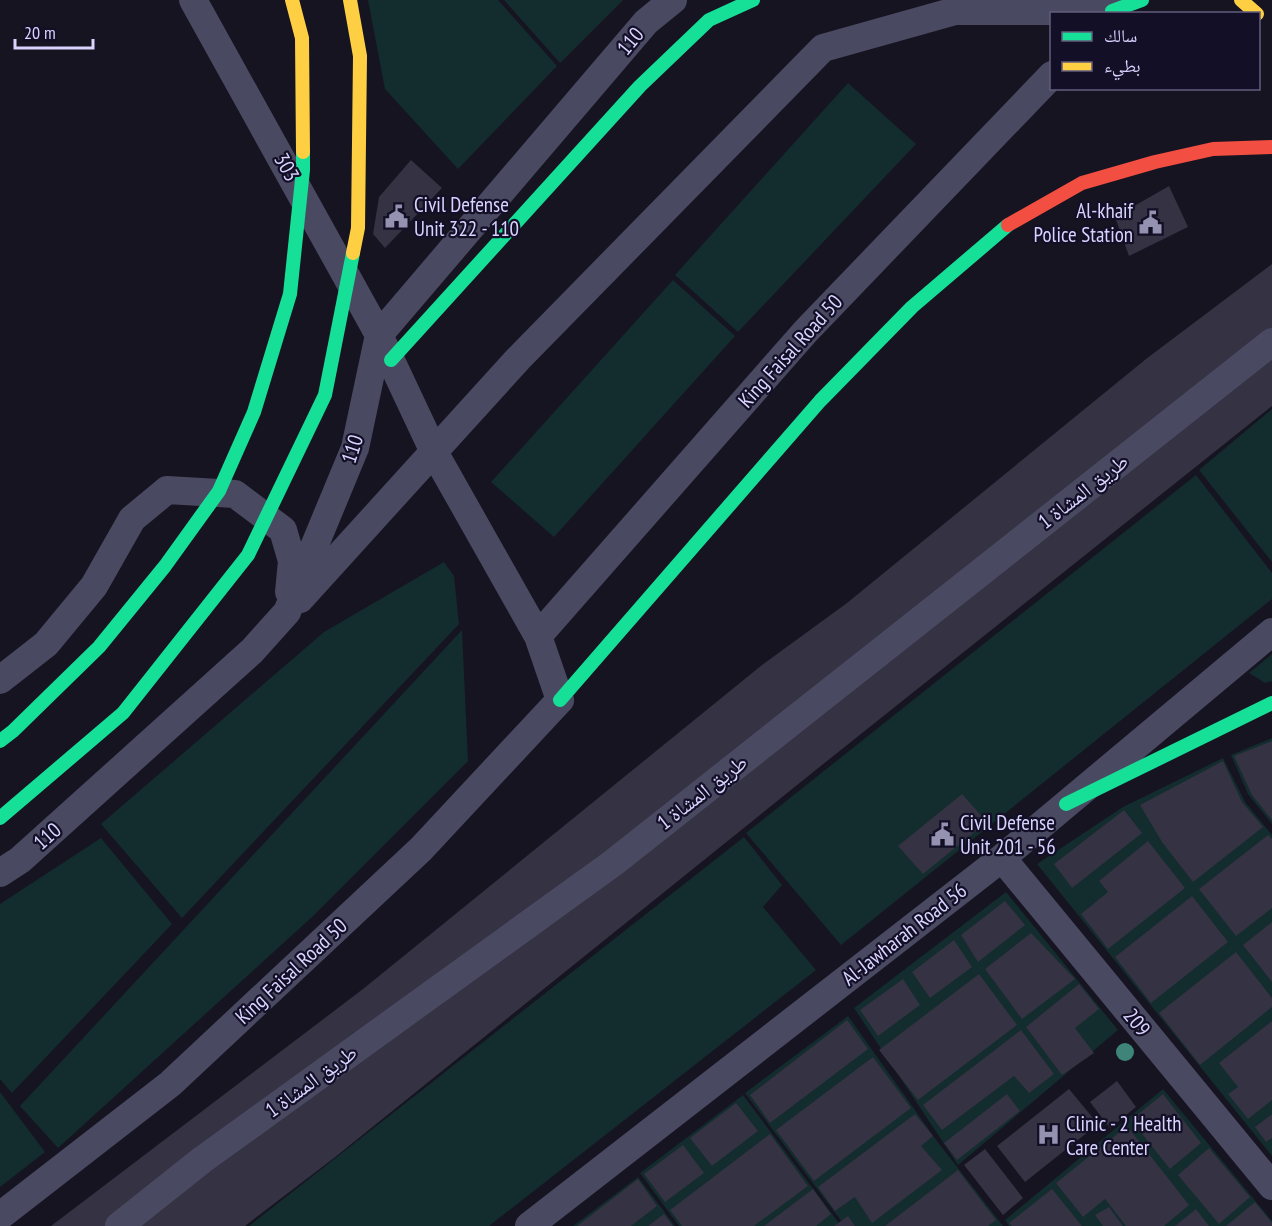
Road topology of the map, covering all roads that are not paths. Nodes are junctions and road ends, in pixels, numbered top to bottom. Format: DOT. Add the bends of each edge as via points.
graph roads {
  1 [pos="193,0"];
  2 [pos="292,0"];
  3 [pos="350,0"];
  4 [pos="674,0"];
  5 [pos="753,0"];
  6 [pos="1142,0"];
  7 [pos="1232,0"];
  8 [pos="954,5"];
  9 [pos="1114,8"];
  10 [pos="1254,11"];
  11 [pos="1050,77"];
  12 [pos="1272,147"];
  13 [pos="379,334"];
  14 [pos="1272,342"];
  15 [pos="391,360"];
  16 [pos="434,452"];
  17 [pos="287,612"];
  18 [pos="1272,632"];
  19 [pos="538,636"];
  20 [pos="0,680"];
  21 [pos="560,700"];
  22 [pos="1272,703"];
  23 [pos="0,741"];
  24 [pos="1066,804"];
  25 [pos="0,818"];
  26 [pos="1002,858"];
  27 [pos="0,873"];
  28 [pos="1272,1186"];
  29 [pos="0,1216"];
  30 [pos="120,1226"];
  31 [pos="529,1226"];
  1 -- 13 [label="street, 303"];
  2 -- 23 [label="main road, bridge" via="302,38 303,170 290,294 254,412 219,491 165,566 99,647"];
  3 -- 25 [label="main road, bridge" via="360,56 358,228 325,395 248,555 123,713"];
  4 -- 13 [label="street, 110" via="646,22"];
  5 -- 15 [label="main road" via="708,20 640,86"];
  6 -- 9 [label="main road"];
  7 -- 10 [label="main road"];
  8 -- 9 [label="street"];
  8 -- 16 [label="street" via="823,48 518,359"];
  11 -- 19 [label="street, King Faisal Road 50" via="806,331"];
  12 -- 21 [label="main road" via="1213,149 1082,183 1012,222 912,307 820,401"];
  13 -- 15 [label="street, 303"];
  13 -- 17 [label="street, 110" via="355,448"];
  14 -- 30 [label="street, طريق المشاة 1" via="613,863 202,1160"];
  15 -- 16 [label="street, 303"];
  16 -- 17 [label="street"];
  16 -- 19 [label="street, 303"];
  17 -- 20 [label="street" via="292,561 283,530 235,494 167,490 132,519 94,586 46,644"];
  17 -- 27 [label="street, 110" via="252,651 20,861"];
  18 -- 24 [label="street, Al-Jawharah Road 56"];
  19 -- 21 [label="street, 303"];
  21 -- 29 [label="street, King Faisal Road 50" via="421,849 170,1084"];
  22 -- 24 [label="main road"];
  24 -- 26 [label="street, Al-Jawharah Road 56"];
  26 -- 28 [label="street, 209"];
  26 -- 31 [label="street, Al-Jawharah Road 56"];
}
